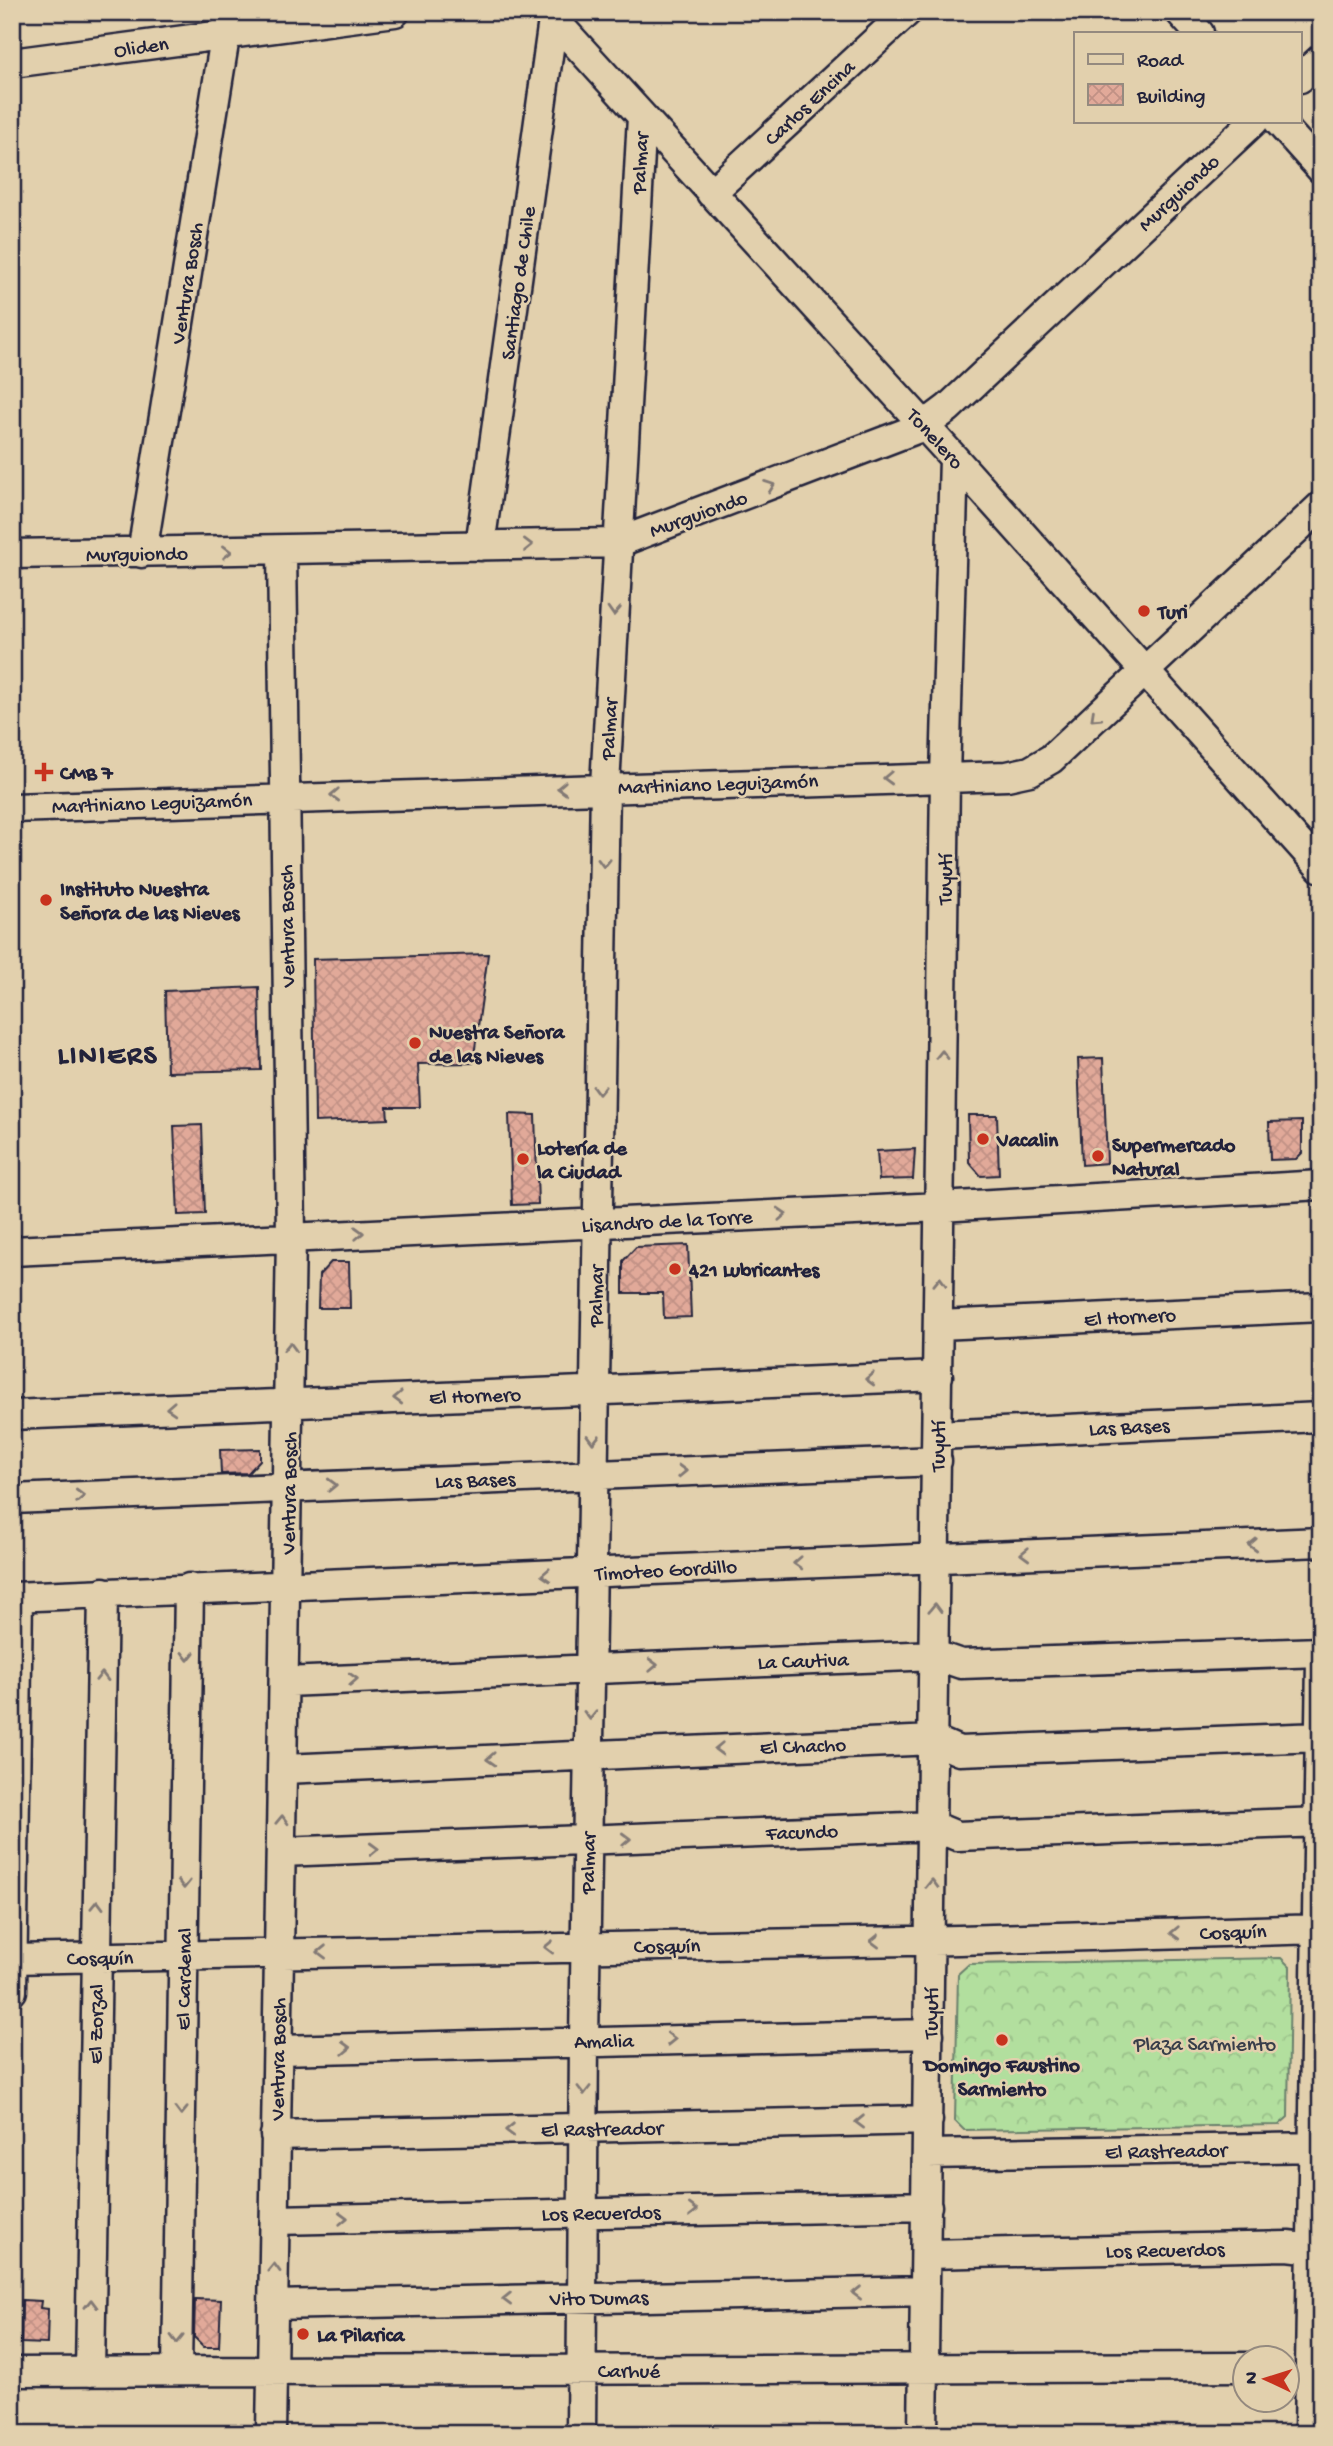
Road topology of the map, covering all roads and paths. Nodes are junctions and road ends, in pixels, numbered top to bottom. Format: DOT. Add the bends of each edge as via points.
graph roads {
  1 [pos="395,12"];
  2 [pos="907,12"];
  3 [pos="1180,12"];
  4 [pos="553,15"];
  5 [pos="228,24"];
  6 [pos="1198,32"];
  7 [pos="1321,58"];
  8 [pos="12,63"];
  9 [pos="1302,76"];
  10 [pos="642,117"];
  11 [pos="1253,122"];
  12 [pos="1279,122"];
  13 [pos="1321,169"];
  14 [pos="711,192"];
  15 [pos="924,426"];
  16 [pos="954,458"];
  17 [pos="1321,506"];
  18 [pos="617,543"];
  19 [pos="480,546"];
  20 [pos="282,551"];
  21 [pos="142,553"];
  22 [pos="12,554"];
  23 [pos="1145,671"];
  24 [pos="946,777"];
  25 [pos="605,786"];
  26 [pos="284,797"];
  27 [pos="12,807"];
  28 [pos="1321,868"];
  29 [pos="1321,1185"];
  30 [pos="940,1207"];
  31 [pos="596,1223"];
  32 [pos="291,1236"];
  33 [pos="12,1251"];
  34 [pos="1321,1307"];
  35 [pos="939,1325"];
  36 [pos="938,1376"];
  37 [pos="594,1390"];
  38 [pos="289,1403"];
  39 [pos="12,1415"];
  40 [pos="1321,1417"];
  41 [pos="937,1448"];
  42 [pos="593,1474"];
  43 [pos="287,1487"];
  44 [pos="12,1499"];
  45 [pos="1321,1542"];
  46 [pos="936,1557"];
  47 [pos="591,1573"];
  48 [pos="287,1585"];
  49 [pos="189,1588"];
  50 [pos="103,1592"];
  51 [pos="15,1597"];
  52 [pos="1321,1651"];
  53 [pos="935,1655"];
  54 [pos="1321,1658"];
  55 [pos="590,1667"];
  56 [pos="285,1682"];
  57 [pos="1320,1737"];
  58 [pos="934,1740"];
  59 [pos="589,1755"];
  60 [pos="284,1769"];
  61 [pos="1320,1822"];
  62 [pos="933,1825"];
  63 [pos="588,1840"];
  64 [pos="281,1852"];
  65 [pos="1319,1929"];
  66 [pos="932,1940"];
  67 [pos="586,1946"];
  68 [pos="279,1953"];
  69 [pos="183,1955"];
  70 [pos="96,1957"];
  71 [pos="13,1959"];
  72 [pos="12,1991"];
  73 [pos="929,2034"];
  74 [pos="584,2040"];
  75 [pos="1318,2043"];
  76 [pos="278,2050"];
  77 [pos="928,2120"];
  78 [pos="583,2128"];
  79 [pos="275,2135"];
  80 [pos="1317,2147"];
  81 [pos="928,2154"];
  82 [pos="927,2206"];
  83 [pos="583,2212"];
  84 [pos="275,2220"];
  85 [pos="1316,2249"];
  86 [pos="926,2254"];
  87 [pos="925,2291"];
  88 [pos="582,2298"];
  89 [pos="273,2305"];
  90 [pos="1232,2367"];
  91 [pos="1306,2367"];
  92 [pos="924,2369"];
  93 [pos="581,2370"];
  94 [pos="177,2371"];
  95 [pos="12,2372"];
  96 [pos="90,2372"];
  97 [pos="271,2372"];
  98 [pos="271,2434"];
  99 [pos="581,2434"];
  100 [pos="923,2434"];
  101 [pos="1310,2434"];
  1 -- 5 [label="street, Oliden"];
  2 -- 14 [label="street, Carlos Encina"];
  3 -- 6 [label="street"];
  4 -- 10 [label="street, Tonelero"];
  4 -- 19 [label="street, Santiago de Chile"];
  5 -- 8 [label="street, Oliden"];
  5 -- 21 [label="street, Ventura Bosch"];
  7 -- 9 [label="street"];
  10 -- 14 [label="street, Tonelero"];
  10 -- 18 [label="street, Palmar"];
  11 -- 15 [label="street, Murguiondo"];
  12 -- 13 [label="street"];
  14 -- 15 [label="street, Tonelero"];
  15 -- 16 [label="street, Tonelero"];
  18 -- 15 [label="street, Murguiondo, one-way"];
  16 -- 23 [label="street, Tonelero"];
  16 -- 24 [label="street, Tuyutí"];
  17 -- 23 [label="street, Martiniano Leguizamón"];
  19 -- 18 [label="street, Murguiondo, one-way"];
  18 -- 25 [label="street, Palmar, one-way"];
  19 -- 20 [label="street, Murguiondo"];
  21 -- 20 [label="street, Murguiondo, one-way"];
  20 -- 26 [label="street, Ventura Bosch"];
  21 -- 22 [label="street, Murguiondo"];
  23 -- 24 [label="street, Martiniano Leguizamón, one-way" via="1051,759 1030,771"];
  23 -- 28 [label="street, Tonelero"];
  24 -- 25 [label="street, Martiniano Leguizamón, one-way"];
  30 -- 24 [label="street, Tuyutí, one-way"];
  25 -- 26 [label="street, Martiniano Leguizamón, one-way"];
  25 -- 31 [label="street, Palmar, one-way"];
  26 -- 27 [label="street, Martiniano Leguizamón"];
  26 -- 32 [label="street, Ventura Bosch"];
  29 -- 30 [label="street, Lisandro de la Torre"];
  31 -- 30 [label="street, Lisandro de la Torre, one-way"];
  35 -- 30 [label="street, Tuyutí, one-way"];
  32 -- 31 [label="street, Lisandro de la Torre, one-way"];
  31 -- 37 [label="street, Palmar"];
  32 -- 33 [label="street, Lisandro de la Torre"];
  38 -- 32 [label="street, Ventura Bosch, one-way"];
  34 -- 35 [label="street, El Hornero"];
  35 -- 36 [label="street, Tuyutí"];
  36 -- 37 [label="street, El Hornero, one-way"];
  36 -- 41 [label="street, Tuyutí"];
  37 -- 38 [label="street, El Hornero, one-way"];
  37 -- 42 [label="street, Palmar, one-way"];
  38 -- 39 [label="street, El Hornero, one-way"];
  38 -- 43 [label="street, Ventura Bosch"];
  40 -- 41 [label="street, Las Bases"];
  42 -- 41 [label="street, Las Bases, one-way"];
  41 -- 46 [label="street, Tuyutí"];
  43 -- 42 [label="street, Las Bases, one-way"];
  42 -- 47 [label="street, Palmar"];
  44 -- 43 [label="street, Las Bases, one-way"];
  43 -- 48 [label="street, Ventura Bosch"];
  45 -- 46 [label="street, Timoteo Gordillo, one-way"];
  46 -- 47 [label="street, Timoteo Gordillo, one-way"];
  53 -- 46 [label="street, Tuyutí, one-way"];
  47 -- 48 [label="street, Timoteo Gordillo, one-way"];
  47 -- 55 [label="street, Palmar"];
  48 -- 49 [label="street, Timoteo Gordillo"];
  48 -- 56 [label="street, Ventura Bosch"];
  49 -- 50 [label="street, Timoteo Gordillo"];
  49 -- 69 [label="street, El Cardenal, one-way"];
  50 -- 51 [label="street, Timoteo Gordillo"];
  70 -- 50 [label="street, El Zorzal, one-way"];
  51 -- 71 [label="street"];
  52 -- 53 [label="street, La Cautiva" via="961,1664"];
  55 -- 53 [label="street, La Cautiva, one-way"];
  53 -- 58 [label="street, Tuyutí"];
  54 -- 57 [label="street"];
  56 -- 55 [label="street, La Cautiva, one-way"];
  55 -- 59 [label="street, Palmar, one-way"];
  56 -- 60 [label="street, Ventura Bosch"];
  57 -- 58 [label="street, El Chacho" via="959,1751"];
  57 -- 61 [label="street"];
  58 -- 59 [label="street, El Chacho, one-way"];
  58 -- 62 [label="street, Tuyutí"];
  59 -- 60 [label="street, El Chacho, one-way"];
  59 -- 63 [label="street, Palmar"];
  64 -- 60 [label="street, Ventura Bosch, one-way"];
  61 -- 62 [label="street, Facundo" via="957,1836"];
  61 -- 65 [label="street"];
  63 -- 62 [label="street, Facundo, one-way"];
  66 -- 62 [label="street, Tuyutí, one-way"];
  64 -- 63 [label="street, Facundo, one-way"];
  63 -- 67 [label="street, Palmar"];
  64 -- 68 [label="street, Ventura Bosch"];
  65 -- 66 [label="street, Cosquín, one-way"];
  65 -- 75 [label="street"];
  66 -- 67 [label="street, Cosquín, one-way"];
  66 -- 73 [label="street, Tuyutí"];
  67 -- 68 [label="street, Cosquín, one-way"];
  67 -- 74 [label="street, Palmar"];
  68 -- 69 [label="street, Cosquín"];
  68 -- 76 [label="street, Ventura Bosch"];
  69 -- 70 [label="street, Cosquín"];
  69 -- 94 [label="street, El Cardenal, one-way"];
  70 -- 71 [label="street, Cosquín"];
  96 -- 70 [label="street, El Zorzal, one-way"];
  71 -- 72 [label="street"];
  74 -- 73 [label="street, Amalia, one-way"];
  73 -- 77 [label="street, Tuyutí"];
  76 -- 74 [label="street, Amalia, one-way"];
  74 -- 78 [label="street, Palmar, one-way"];
  75 -- 80 [label="street"];
  76 -- 79 [label="street, Ventura Bosch"];
  77 -- 78 [label="street, El Rastreador, one-way"];
  77 -- 81 [label="street, Tuyutí"];
  78 -- 79 [label="street, El Rastreador, one-way"];
  78 -- 83 [label="street, Palmar"];
  79 -- 84 [label="street, Ventura Bosch"];
  80 -- 81 [label="street, El Rastreador"];
  80 -- 85 [label="street"];
  81 -- 82 [label="street, Tuyutí"];
  83 -- 82 [label="street, Los Recuerdos, one-way"];
  82 -- 86 [label="street, Tuyutí"];
  84 -- 83 [label="street, Los Recuerdos, one-way"];
  83 -- 88 [label="street, Palmar"];
  89 -- 84 [label="street, Ventura Bosch, one-way"];
  85 -- 86 [label="street, Los Recuerdos" via="1274,2246"];
  85 -- 91 [label="street"];
  86 -- 87 [label="street, Tuyutí"];
  87 -- 88 [label="street, Vito Dumas, one-way"];
  87 -- 92 [label="street, Tuyutí"];
  88 -- 89 [label="street, Vito Dumas, one-way"];
  88 -- 93 [label="street, Palmar"];
  89 -- 97 [label="street, Ventura Bosch"];
  90 -- 92 [label="street, Carhué"];
  91 -- 101 [label="street"];
  92 -- 93 [label="street, Carhué"];
  92 -- 100 [label="street, Tuyutí"];
  93 -- 97 [label="street, Carhué"];
  93 -- 99 [label="street, Palmar"];
  94 -- 96 [label="street, Carhué"];
  94 -- 97 [label="street, Carhué"];
  95 -- 96 [label="street, Carhué"];
  97 -- 98 [label="street, Ventura Bosch"];
}
